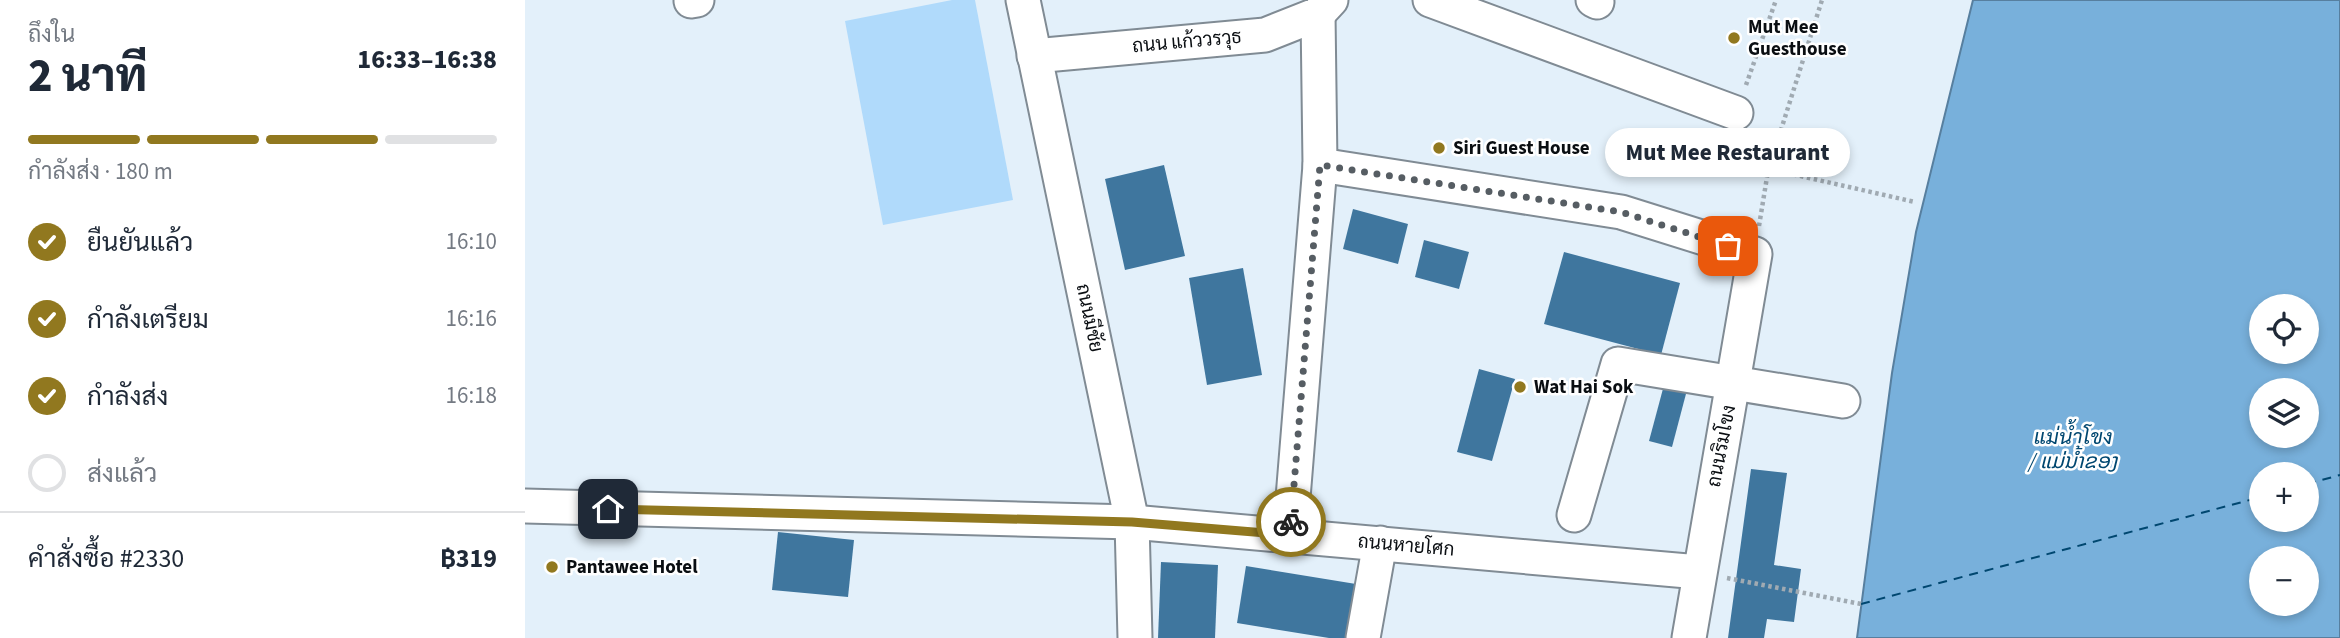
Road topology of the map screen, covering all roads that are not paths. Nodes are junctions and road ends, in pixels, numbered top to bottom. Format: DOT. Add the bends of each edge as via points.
graph roads {
  1 [pos="697,0"];
  2 [pos="1023,0"];
  3 [pos="1430,0"];
  4 [pos="691,1"];
  5 [pos="1324,7"];
  6 [pos="1034,56"];
  7 [pos="1736,113"];
  8 [pos="1320,165"];
  9 [pos="1734,382"];
  10 [pos="1843,401"];
  11 [pos="525,506"];
  12 [pos="1574,515"];
  13 [pos="1132,522"];
  14 [pos="1290,535"];
  15 [pos="1380,543"];
  16 [pos="1699,572"];
  17 [pos="1135,638"];
  18 [pos="1363,638"];
  19 [pos="1689,638"];
  1 -- 4 [label="street"];
  2 -- 6 [label="street, ถนนมีชัย"];
  3 -- 7 [label="street"];
  5 -- 6 [label="street, ถนน แก้ววรวุธ" via="1265,35"];
  5 -- 8 [label="street"];
  6 -- 13 [label="street, ถนนมีชัย"];
  8 -- 9 [label="street, ถนนริมโขง" via="1621,212 1755,254"];
  8 -- 14 [label="street"];
  9 -- 10 [label="street"];
  9 -- 12 [label="street" via="1618,364"];
  9 -- 16 [label="street, ถนนริมโขง"];
  11 -- 13 [label="street, ถนนหายโศก"];
  13 -- 14 [label="street, ถนนหายโศก"];
  13 -- 17 [label="street, ถนนมีชัย"];
  14 -- 15 [label="street, ถนนหายโศก"];
  15 -- 16 [label="street, ถนนหายโศก"];
  15 -- 18 [label="street"];
  16 -- 19 [label="street, ถนนริมโขง"];
}
